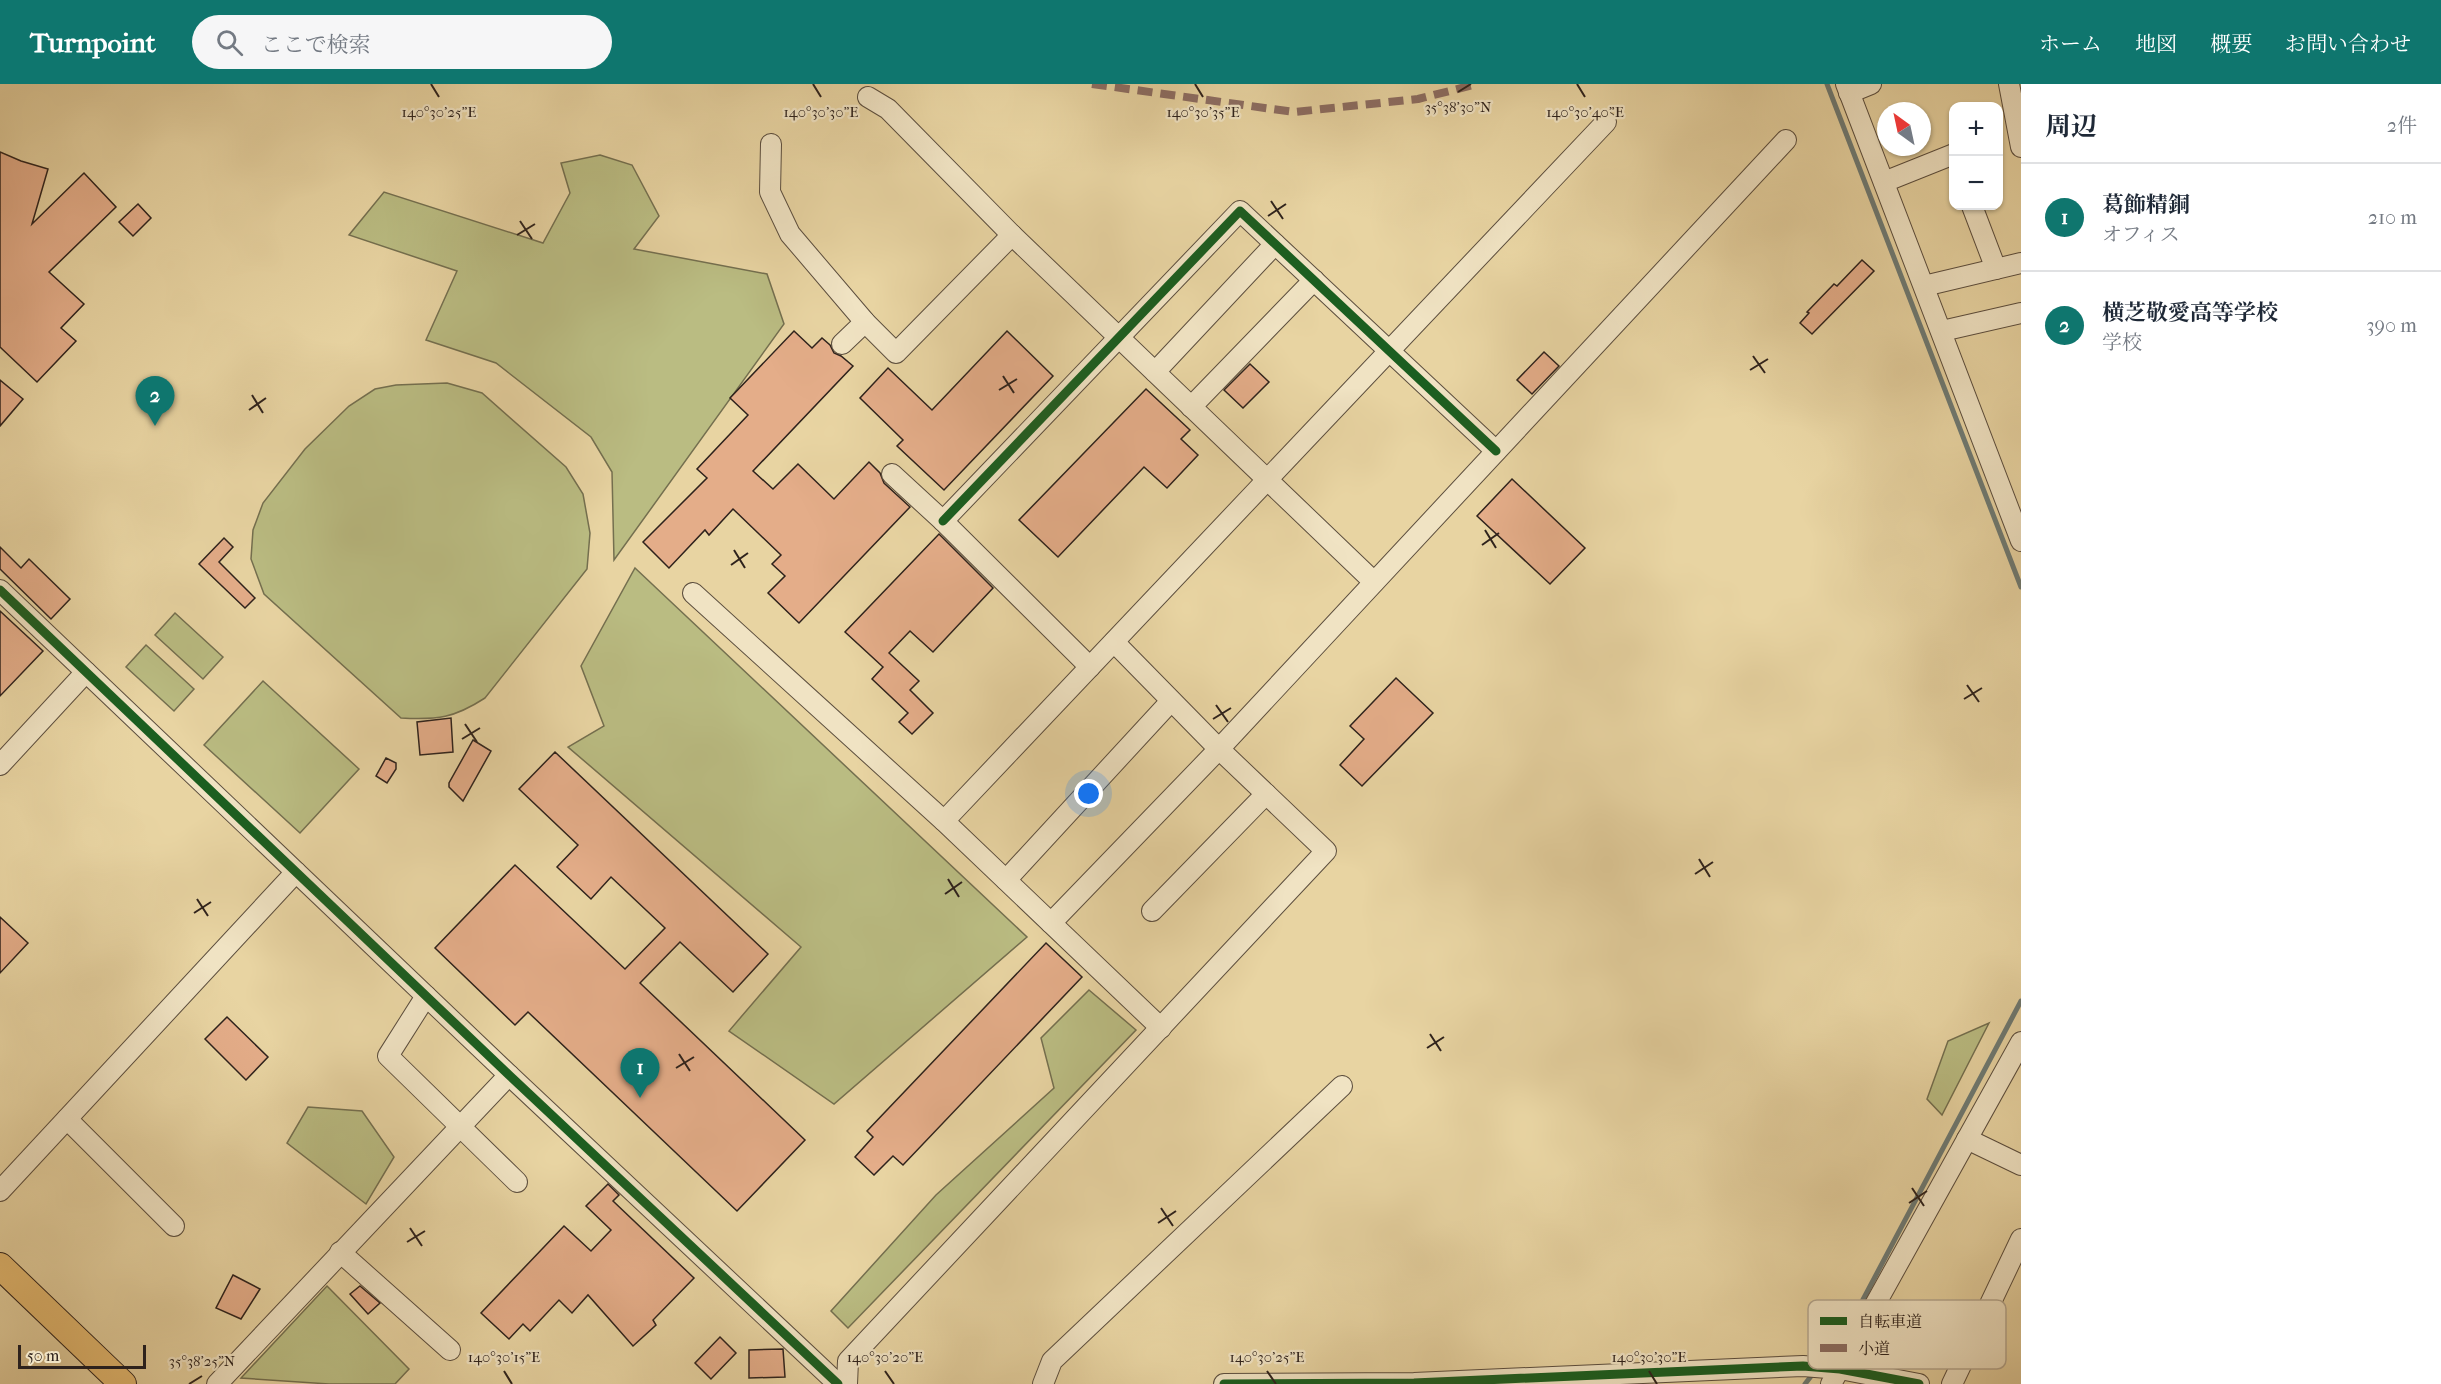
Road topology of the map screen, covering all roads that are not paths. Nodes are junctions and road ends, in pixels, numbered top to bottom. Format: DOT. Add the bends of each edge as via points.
graph roads {
  1 [pos="1871,84"];
  2 [pos="2009,84"];
  3 [pos="1848,89"];
  4 [pos="868,97"];
  5 [pos="1606,122"];
  6 [pos="2014,135"];
  7 [pos="1786,140"];
  8 [pos="771,144"];
  9 [pos="1949,158"];
  10 [pos="1884,182"];
  11 [pos="1973,210"];
  12 [pos="1012,235"];
  13 [pos="1275,244"];
  14 [pos="2021,263"];
  15 [pos="1996,269"];
  16 [pos="1314,280"];
  17 [pos="1924,286"];
  18 [pos="2021,313"];
  19 [pos="865,322"];
  20 [pos="1942,331"];
  21 [pos="1118,337"];
  22 [pos="842,345"];
  23 [pos="1389,351"];
  24 [pos="1155,372"];
  25 [pos="1191,407"];
  26 [pos="1496,451"];
  27 [pos="892,474"];
  28 [pos="1267,480"];
  29 [pos="943,521"];
  30 [pos="2021,541"];
  31 [pos="1374,582"];
  32 [pos="0,590"];
  33 [pos="693,593"];
  34 [pos="1114,642"];
  35 [pos="1090,667"];
  36 [pos="86,672"];
  37 [pos="1171,701"];
  38 [pos="1218,749"];
  39 [pos="0,765"];
  40 [pos="1266,794"];
  41 [pos="944,821"];
  42 [pos="296,872"];
  43 [pos="1006,879"];
  44 [pos="1152,911"];
  45 [pos="1051,923"];
  46 [pos="426,996"];
  47 [pos="1161,1028"];
  48 [pos="2021,1042"];
  49 [pos="2016,1064"];
  50 [pos="509,1075"];
  51 [pos="1342,1086"];
  52 [pos="67,1119"];
  53 [pos="460,1127"];
  54 [pos="1967,1139"];
  55 [pos="2021,1165"];
  56 [pos="517,1182"];
  57 [pos="0,1191"];
  58 [pos="174,1226"];
  59 [pos="2021,1239"];
  60 [pos="340,1252"];
  61 [pos="0,1266"];
  62 [pos="1878,1300"];
  63 [pos="1992,1300"];
  64 [pos="450,1350"];
  65 [pos="1803,1366"];
  66 [pos="1808,1368"];
  67 [pos="1812,1369"];
  68 [pos="1959,1369"];
  69 [pos="1836,1377"];
  70 [pos="1306,1383"];
  71 [pos="1413,1383"];
  72 [pos="123,1384"];
  73 [pos="217,1384"];
  74 [pos="838,1384"];
  75 [pos="847,1384"];
  76 [pos="1043,1384"];
  77 [pos="1224,1384"];
  78 [pos="1793,1384"];
  79 [pos="1919,1384"];
  80 [pos="1952,1384"];
  1 -- 3 [label="street"];
  2 -- 6 [label="street"];
  3 -- 10 [label="street"];
  4 -- 12 [label="street" via="888,109"];
  5 -- 23 [label="street"];
  7 -- 26 [label="street"];
  8 -- 19 [label="street" via="770,192 790,234"];
  9 -- 10 [label="street"];
  10 -- 17 [label="street"];
  11 -- 15 [label="street"];
  12 -- 19 [label="street" via="896,353"];
  12 -- 21 [label="street"];
  13 -- 16 [label="street"];
  13 -- 21 [label="street" via="1240,211"];
  13 -- 24 [label="street"];
  14 -- 15 [label="street"];
  15 -- 17 [label="street"];
  16 -- 23 [label="street"];
  16 -- 25 [label="street"];
  17 -- 20 [label="street"];
  18 -- 20 [label="street"];
  19 -- 22 [label="street"];
  20 -- 30 [label="street"];
  21 -- 24 [label="street"];
  21 -- 29 [label="street"];
  23 -- 26 [label="street"];
  23 -- 28 [label="street"];
  24 -- 25 [label="street"];
  25 -- 28 [label="street"];
  26 -- 31 [label="street"];
  27 -- 29 [label="street"];
  28 -- 31 [label="street"];
  28 -- 34 [label="street"];
  29 -- 35 [label="street"];
  31 -- 38 [label="street"];
  32 -- 36 [label="street"];
  33 -- 41 [label="street"];
  34 -- 35 [label="street"];
  34 -- 37 [label="street"];
  35 -- 41 [label="street"];
  36 -- 39 [label="street"];
  36 -- 42 [label="street"];
  37 -- 38 [label="street"];
  37 -- 43 [label="street"];
  38 -- 40 [label="street"];
  38 -- 45 [label="street"];
  40 -- 44 [label="street"];
  40 -- 47 [label="street" via="1326,851"];
  41 -- 43 [label="street"];
  42 -- 46 [label="street"];
  42 -- 52 [label="street"];
  43 -- 45 [label="street"];
  45 -- 47 [label="street"];
  46 -- 50 [label="street"];
  46 -- 53 [label="street" via="388,1056"];
  47 -- 75 [label="street" via="848,1361"];
  48 -- 49 [label="street"];
  49 -- 54 [label="street"];
  50 -- 53 [label="street"];
  50 -- 74 [label="street"];
  51 -- 76 [label="street" via="1052,1361"];
  52 -- 57 [label="street"];
  52 -- 58 [label="street"];
  53 -- 56 [label="street"];
  53 -- 60 [label="street"];
  54 -- 55 [label="street"];
  54 -- 62 [label="street"];
  59 -- 63 [label="street"];
  60 -- 64 [label="street"];
  60 -- 73 [label="street"];
  61 -- 72 [label="main road"];
  65 -- 66 [label="street"];
  65 -- 71 [label="street"];
  65 -- 78 [label="street"];
  67 -- 69 [label="street"];
  68 -- 80 [label="street"];
  69 -- 79 [label="street"];
  70 -- 71 [label="street"];
  70 -- 77 [label="street"];
}
